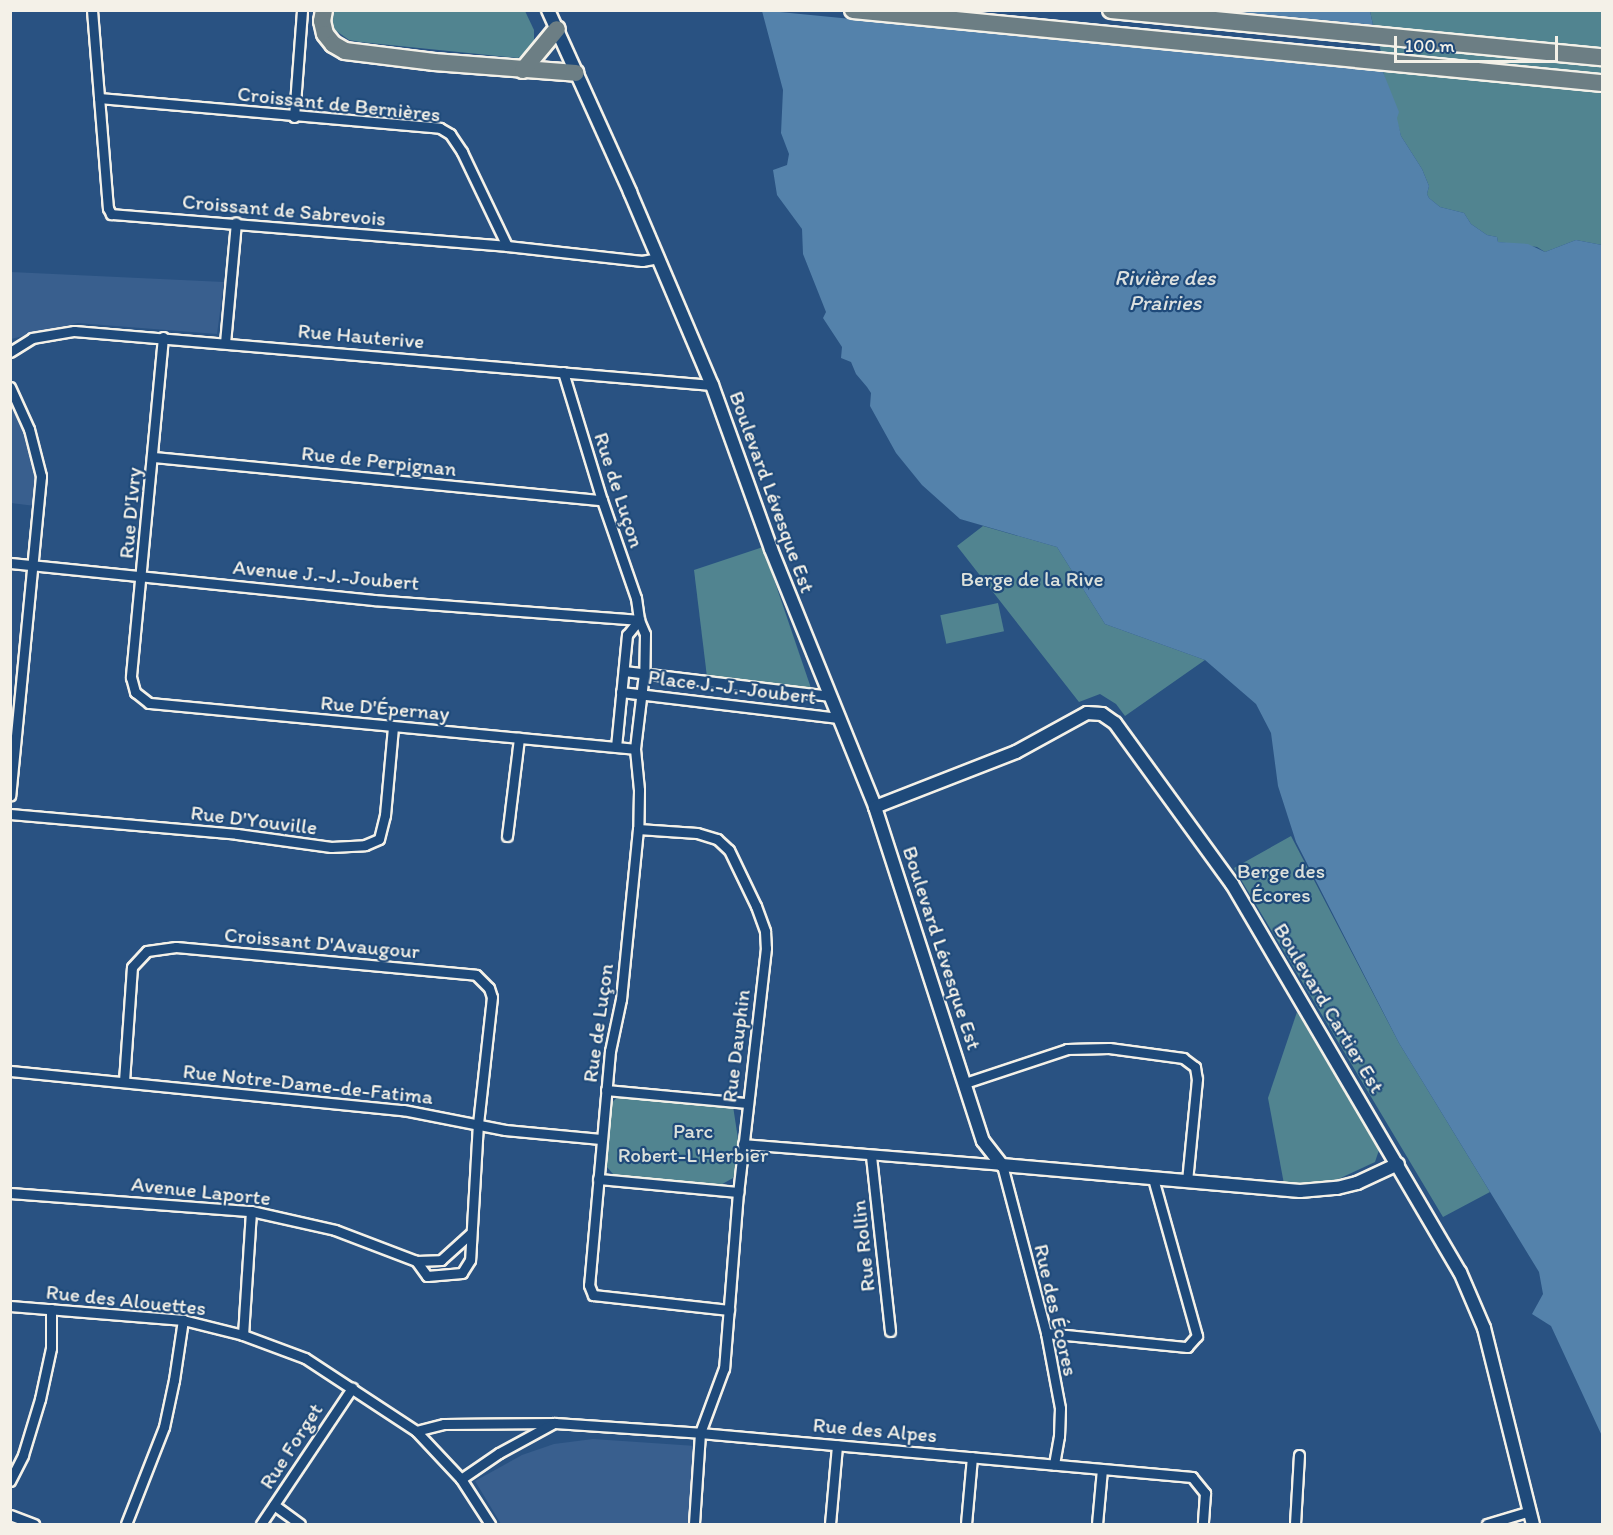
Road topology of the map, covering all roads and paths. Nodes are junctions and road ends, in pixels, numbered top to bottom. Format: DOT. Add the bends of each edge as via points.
graph roads {
  1 [pos="92,10"];
  2 [pos="302,10"];
  3 [pos="324,10"];
  4 [pos="548,10"];
  5 [pos="853,10"];
  6 [pos="1111,10"];
  7 [pos="557,29"];
  8 [pos="1602,57"];
  9 [pos="524,70"];
  10 [pos="576,73"];
  11 [pos="1602,83"];
  12 [pos="99,98"];
  13 [pos="294,117"];
  14 [pos="236,223"];
  15 [pos="507,246"];
  16 [pos="658,258"];
  17 [pos="163,337"];
  18 [pos="225,342"];
  19 [pos="10,352"];
  20 [pos="562,372"];
  21 [pos="712,386"];
  22 [pos="10,387"];
  23 [pos="153,457"];
  24 [pos="602,500"];
  25 [pos="10,563"];
  26 [pos="34,565"];
  27 [pos="142,576"];
  28 [pos="639,620"];
  29 [pos="624,670"];
  30 [pos="644,673"];
  31 [pos="135,692"];
  32 [pos="621,692"];
  33 [pos="642,694"];
  34 [pos="830,696"];
  35 [pos="838,718"];
  36 [pos="393,727"];
  37 [pos="519,738"];
  38 [pos="616,747"];
  39 [pos="635,749"];
  40 [pos="10,796"];
  41 [pos="875,807"];
  42 [pos="10,814"];
  43 [pos="638,829"];
  44 [pos="507,837"];
  45 [pos="10,1071"];
  46 [pos="124,1081"];
  47 [pos="965,1083"];
  48 [pos="606,1089"];
  49 [pos="747,1103"];
  50 [pos="478,1124"];
  51 [pos="601,1139"];
  52 [pos="743,1144"];
  53 [pos="871,1156"];
  54 [pos="1398,1164"];
  55 [pos="1002,1165"];
  56 [pos="1153,1178"];
  57 [pos="598,1179"];
  58 [pos="1187,1181"];
  59 [pos="738,1192"];
  60 [pos="10,1193"];
  61 [pos="251,1211"];
  62 [pos="470,1234"];
  63 [pos="417,1261"];
  64 [pos="10,1306"];
  65 [pos="51,1309"];
  66 [pos="729,1310"];
  67 [pos="183,1320"];
  68 [pos="890,1331"];
  69 [pos="1046,1333"];
  70 [pos="243,1335"];
  71 [pos="352,1388"];
  72 [pos="555,1423"];
  73 [pos="416,1431"];
  74 [pos="700,1433"];
  75 [pos="837,1445"];
  76 [pos="1299,1455"];
  77 [pos="972,1457"];
  78 [pos="1054,1465"];
  79 [pos="1102,1469"];
  80 [pos="461,1479"];
  81 [pos="10,1482"];
  82 [pos="274,1505"];
  83 [pos="1530,1511"];
  84 [pos="10,1515"];
  85 [pos="34,1524"];
  86 [pos="126,1524"];
  87 [pos="261,1524"];
  88 [pos="300,1524"];
  89 [pos="490,1524"];
  90 [pos="694,1524"];
  91 [pos="830,1524"];
  92 [pos="966,1524"];
  93 [pos="1097,1524"];
  94 [pos="1203,1524"];
  95 [pos="1295,1524"];
  96 [pos="1488,1524"];
  97 [pos="1533,1524"];
  1 -- 12 [label="street, Croissant de Sabrevois"];
  2 -- 13 [label="street"];
  3 -- 9 [label="highway" via="325,34 345,51"];
  4 -- 7 [label="street, Boulevard Lévesque Est"];
  5 -- 11 [label="highway"];
  6 -- 8 [label="highway"];
  7 -- 9 [label="highway"];
  7 -- 10 [label="street, Boulevard Lévesque Est"];
  9 -- 10 [label="highway"];
  10 -- 16 [label="street, Boulevard Lévesque Est"];
  12 -- 13 [label="street, Croissant de Bernières"];
  12 -- 14 [label="street, Croissant de Sabrevois" via="111,214"];
  13 -- 15 [label="street, Croissant de Bernières" via="440,128 450,134"];
  14 -- 15 [label="street, Croissant de Sabrevois"];
  14 -- 18 [label="street"];
  15 -- 16 [label="street, Croissant de Sabrevois" via="642,261"];
  16 -- 21 [label="street, Boulevard Lévesque Est"];
  17 -- 18 [label="street, Rue Hauterive"];
  17 -- 19 [label="street, Rue Hauterive" via="74,331 32,338"];
  17 -- 23 [label="street, Rue D'Ivry"];
  18 -- 20 [label="street, Rue Hauterive"];
  20 -- 21 [label="street, Rue Hauterive"];
  20 -- 24 [label="street, Rue de Luçon"];
  21 -- 34 [label="street, Boulevard Lévesque Est"];
  22 -- 26 [label="street" via="29,429 41,476"];
  23 -- 24 [label="street, Rue de Perpignan"];
  23 -- 27 [label="street, Rue D'Ivry"];
  24 -- 28 [label="street, Rue de Luçon" via="636,598"];
  25 -- 26 [label="street, Avenue J.-J.-Joubert"];
  26 -- 27 [label="street, Avenue J.-J.-Joubert"];
  26 -- 40 [label="street"];
  27 -- 28 [label="street, Avenue J.-J.-Joubert" via="374,600"];
  27 -- 31 [label="street, Rue D'Ivry" via="131,677"];
  28 -- 29 [label="street" via="627,635"];
  28 -- 30 [label="street, Rue de Luçon" via="645,633"];
  29 -- 30 [label="street, Place J.-J.-Joubert"];
  29 -- 32 [label="street"];
  30 -- 33 [label="street, Rue de Luçon"];
  30 -- 34 [label="street, Place J.-J.-Joubert"];
  31 -- 36 [label="street, Rue D'Épernay" via="149,703"];
  32 -- 33 [label="street, Place J.-J.-Joubert"];
  32 -- 38 [label="street"];
  33 -- 35 [label="street, Place J.-J.-Joubert"];
  33 -- 39 [label="street, Rue de Luçon"];
  34 -- 35 [label="street, Boulevard Lévesque Est"];
  35 -- 41 [label="street, Boulevard Lévesque Est"];
  36 -- 37 [label="street, Rue D'Épernay"];
  36 -- 42 [label="street, Rue D'Youville" via="385,815 379,839 365,845 331,847 237,834"];
  37 -- 38 [label="street, Rue D'Épernay"];
  37 -- 44 [label="street"];
  38 -- 39 [label="street, Rue D'Épernay"];
  39 -- 43 [label="street, Rue de Luçon"];
  41 -- 47 [label="street, Boulevard Lévesque Est"];
  41 -- 54 [label="street, Boulevard Cartier Est" via="1016,752 1087,713 1102,714 1115,723 1232,884"];
  43 -- 48 [label="street, Rue de Luçon" via="621,999"];
  43 -- 49 [label="street, Rue Dauphin" via="697,833 717,839 729,850 756,906 766,948"];
  45 -- 46 [label="street, Rue Notre-Dame-de-Fatima"];
  46 -- 50 [label="street, Rue Notre-Dame-de-Fatima" via="403,1110"];
  46 -- 50 [label="street, Croissant D'Avaugour" via="132,967 147,951 176,947 476,975 492,997"];
  47 -- 55 [label="street, Boulevard Lévesque Est" via="983,1141"];
  47 -- 58 [label="street" via="1067,1049 1108,1048 1183,1058 1195,1067 1197,1079"];
  48 -- 49 [label="street"];
  48 -- 51 [label="street, Rue de Luçon"];
  49 -- 52 [label="street, Rue Dauphin"];
  50 -- 51 [label="street, Rue Notre-Dame-de-Fatima"];
  50 -- 62 [label="street, Avenue Laporte"];
  51 -- 57 [label="street, Rue de Luçon"];
  52 -- 53 [label="street"];
  52 -- 59 [label="street, Rue Dauphin"];
  53 -- 55 [label="street"];
  53 -- 68 [label="street, Rue Rollin"];
  54 -- 58 [label="street" via="1358,1183 1300,1191"];
  54 -- 83 [label="street" via="1460,1272 1484,1328"];
  55 -- 56 [label="street"];
  55 -- 69 [label="street, Rue des Écores"];
  56 -- 58 [label="street"];
  56 -- 69 [label="street" via="1197,1336 1187,1347"];
  57 -- 59 [label="street"];
  57 -- 66 [label="street, Rue de Luçon" via="590,1285 593,1295"];
  59 -- 66 [label="street, Rue Dauphin"];
  60 -- 61 [label="street, Avenue Laporte"];
  61 -- 63 [label="street, Avenue Laporte" via="335,1230"];
  61 -- 70 [label="street"];
  62 -- 63 [label="street" via="441,1260"];
  62 -- 63 [label="street, Avenue Laporte" via="470,1260 462,1273 427,1276"];
  64 -- 65 [label="street, Rue des Alouettes"];
  65 -- 67 [label="street, Rue des Alouettes"];
  65 -- 81 [label="street" via="51,1348 40,1399 23,1455"];
  66 -- 74 [label="street, Rue Dauphin" via="724,1368"];
  67 -- 70 [label="street, Rue des Alouettes"];
  67 -- 86 [label="street" via="164,1427"];
  69 -- 78 [label="street, Rue des Écores" via="1060,1408"];
  70 -- 71 [label="street, Rue des Alouettes" via="305,1358"];
  71 -- 73 [label="street, Rue des Alouettes"];
  71 -- 82 [label="street, Rue Forget"];
  72 -- 73 [label="street, Rue des Alpes" via="444,1424"];
  72 -- 74 [label="street, Rue des Alpes"];
  72 -- 80 [label="street"];
  73 -- 80 [label="street, Rue des Alouettes"];
  74 -- 75 [label="street, Rue des Alpes"];
  74 -- 90 [label="street, Rue Dauphin"];
  75 -- 77 [label="street, Rue des Alpes"];
  75 -- 91 [label="street"];
  76 -- 95 [label="street"];
  77 -- 78 [label="street, Rue des Alpes"];
  77 -- 92 [label="street"];
  78 -- 79 [label="street, Rue des Alpes"];
  79 -- 93 [label="street"];
  79 -- 94 [label="street, Rue des Alpes" via="1192,1477 1205,1493"];
  80 -- 89 [label="street, Rue des Alouettes"];
  82 -- 87 [label="street, Rue Forget"];
  82 -- 88 [label="street"];
  83 -- 96 [label="street"];
  83 -- 97 [label="street"];
  84 -- 85 [label="street"];
}
